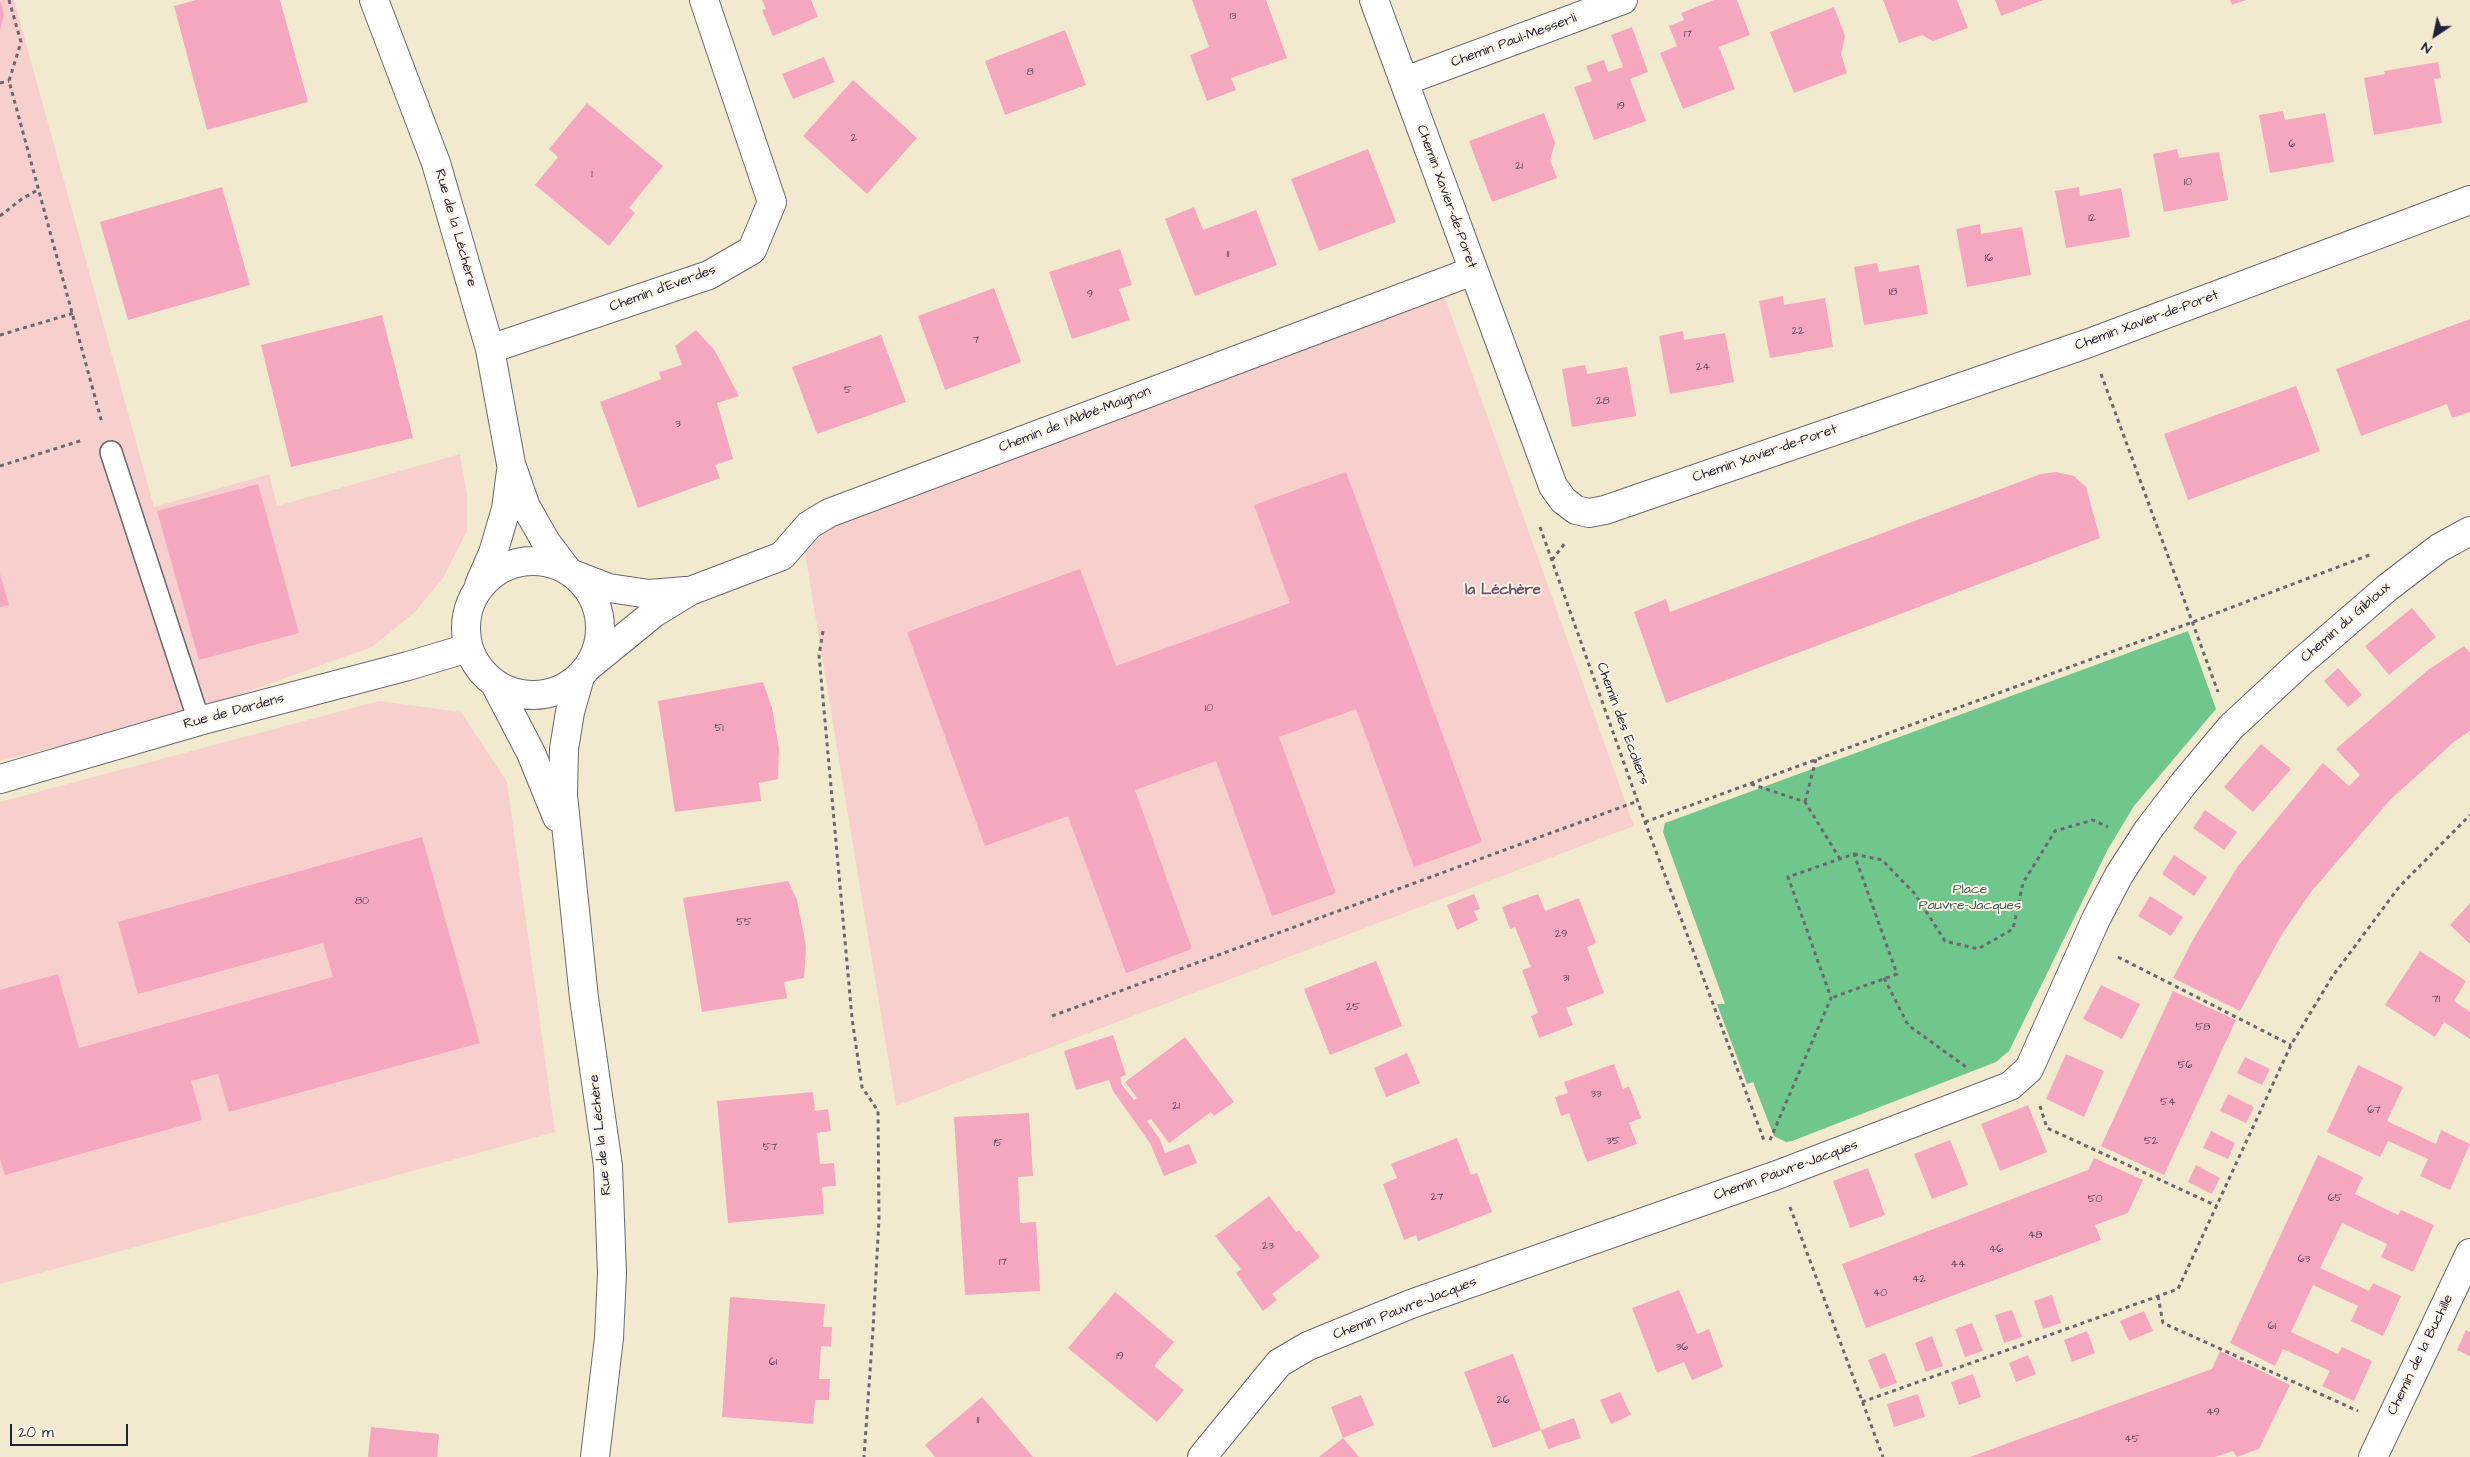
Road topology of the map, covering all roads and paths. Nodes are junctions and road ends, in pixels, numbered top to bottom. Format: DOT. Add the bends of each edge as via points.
graph roads {
  1 [pos="9,0"];
  2 [pos="374,0"];
  3 [pos="704,0"];
  4 [pos="1374,0"];
  5 [pos="1623,0"];
  6 [pos="9,81"];
  7 [pos="1405,81"];
  8 [pos="0,84"];
  9 [pos="38,190"];
  10 [pos="2470,200"];
  11 [pos="0,216"];
  12 [pos="1473,271"];
  13 [pos="74,313"];
  14 [pos="0,335"];
  15 [pos="2089,342"];
  16 [pos="490,349"];
  17 [pos="108,443"];
  18 [pos="511,464"];
  19 [pos="0,466"];
  20 [pos="1539,523"];
  21 [pos="2470,530"];
  22 [pos="2374,553"];
  23 [pos="570,572"];
  24 [pos="690,591"];
  25 [pos="474,594"];
  26 [pos="2193,622"];
  27 [pos="823,631"];
  28 [pos="468,648"];
  29 [pos="584,672"];
  30 [pos="495,684"];
  31 [pos="199,721"];
  32 [pos="2231,728"];
  33 [pos="1816,759"];
  34 [pos="0,779"];
  35 [pos="1750,784"];
  36 [pos="1638,801"];
  37 [pos="1806,802"];
  38 [pos="2470,815"];
  39 [pos="1645,822"];
  40 [pos="2140,843"];
  41 [pos="567,844"];
  42 [pos="1854,854"];
  43 [pos="1840,859"];
  44 [pos="2086,941"];
  45 [pos="1884,978"];
  46 [pos="1831,998"];
  47 [pos="1052,1016"];
  48 [pos="2291,1045"];
  49 [pos="2029,1069"];
  50 [pos="1999,1090"];
  51 [pos="1777,1175"];
  52 [pos="2217,1206"];
  53 [pos="2470,1254"];
  54 [pos="2158,1296"];
  55 [pos="1862,1402"];
  56 [pos="2388,1425"];
  57 [pos="595,1457"];
  58 [pos="864,1457"];
  59 [pos="1202,1457"];
  60 [pos="1883,1457"];
  61 [pos="2373,1457"];
  1 -- 6 [label="path" via="21,42"];
  2 -- 16 [label="street, Rue de la Léchère" via="436,163"];
  3 -- 16 [label="street, Chemin d'Everdes" via="772,202 752,250 709,275"];
  4 -- 7 [label="street, Chemin Xavier-de-Poret"];
  5 -- 7 [label="street, Chemin Paul-Messerli"];
  6 -- 8 [label="path"];
  6 -- 9 [label="path"];
  7 -- 12 [label="street, Chemin Xavier-de-Poret"];
  9 -- 11 [label="path"];
  9 -- 13 [label="path"];
  10 -- 15 [label="street, Chemin Xavier-de-Poret"];
  12 -- 15 [label="street, Chemin Xavier-de-Poret" via="1553,486 1563,500 1576,510 1588,513 1605,510"];
  12 -- 24 [label="street, Chemin de l'Abbé-Maignon" via="828,513 809,525 782,556"];
  13 -- 14 [label="path"];
  13 -- 17 [label="path"];
  15 -- 26 [label="path"];
  16 -- 18 [label="street, Rue de la Léchère"];
  17 -- 19 [label="path"];
  17 -- 31 [label="lane"];
  18 -- 23 [label="street, Rue de la Léchère" via="526,507 546,542"];
  18 -- 25 [label="street, Rue de la Léchère" via="506,509 493,553"];
  20 -- 36 [label="path, Chemin des Ecoliers"];
  21 -- 32 [label="street, Chemin du Gibloux" via="2439,548 2386,588"];
  22 -- 26 [label="path"];
  23 -- 24 [label="street, Chemin de l'Abbé-Maignon" via="609,588 649,594"];
  23 -- 25 [label="street" via="551,563 529,561 507,566 488,578"];
  23 -- 29 [label="street" via="586,586 596,604 600,624 598,644"];
  24 -- 29 [label="street, Chemin de l'Abbé-Maignon" via="654,613"];
  25 -- 28 [label="street" via="466,620"];
  26 -- 32 [label="path"];
  26 -- 33 [label="path"];
  27 -- 58 [label="path" via="819,655 852,1018 862,1087 878,1111 879,1219"];
  28 -- 30 [label="street" via="479,667"];
  28 -- 31 [label="street, Rue de Dardens"];
  29 -- 30 [label="street" via="559,690 537,696 515,693"];
  29 -- 41 [label="street, Rue de la Léchère" via="570,712 564,749 562,795"];
  30 -- 41 [label="street, Rue de la Léchère" via="531,753"];
  31 -- 34 [label="street, Rue de Dardens"];
  32 -- 40 [label="street, Chemin Pauvre-Jacques" via="2184,783"];
  33 -- 35 [label="path"];
  33 -- 37 [label="path"];
  35 -- 37 [label="path"];
  35 -- 39 [label="path"];
  36 -- 39 [label="path, Chemin des Ecoliers"];
  36 -- 47 [label="path"];
  37 -- 43 [label="path"];
  38 -- 48 [label="path" via="2399,887 2332,977"];
  39 -- 46 [label="path, Chemin des Ecoliers" via="1767,1147"];
  40 -- 42 [label="path" via="2093,820 2055,831 2023,884 2013,929 1978,949 1945,942 1914,894 1882,860"];
  40 -- 44 [label="street, Chemin Pauvre-Jacques" via="2119,875"];
  41 -- 57 [label="street, Rue de la Léchère" via="584,998 608,1166 612,1273"];
  42 -- 43 [label="path"];
  42 -- 45 [label="path" via="1897,974"];
  43 -- 46 [label="path" via="1788,877"];
  44 -- 48 [label="path"];
  44 -- 49 [label="street, Chemin Pauvre-Jacques"];
  45 -- 46 [label="path"];
  45 -- 50 [label="path" via="1908,1025"];
  48 -- 52 [label="path"];
  49 -- 50 [label="street, Chemin Pauvre-Jacques" via="2010,1086"];
  49 -- 52 [label="path" via="2048,1128"];
  50 -- 51 [label="street, Chemin Pauvre-Jacques"];
  51 -- 55 [label="path"];
  51 -- 59 [label="street, Chemin Pauvre-Jacques" via="1411,1304 1308,1346 1279,1363"];
  52 -- 54 [label="path" via="2178,1289"];
  53 -- 56 [label="street, Chemin de la Buchille"];
  54 -- 55 [label="path"];
  54 -- 56 [label="path" via="2163,1322"];
  55 -- 60 [label="path"];
  56 -- 61 [label="street, Chemin de la Buchille"];
}
